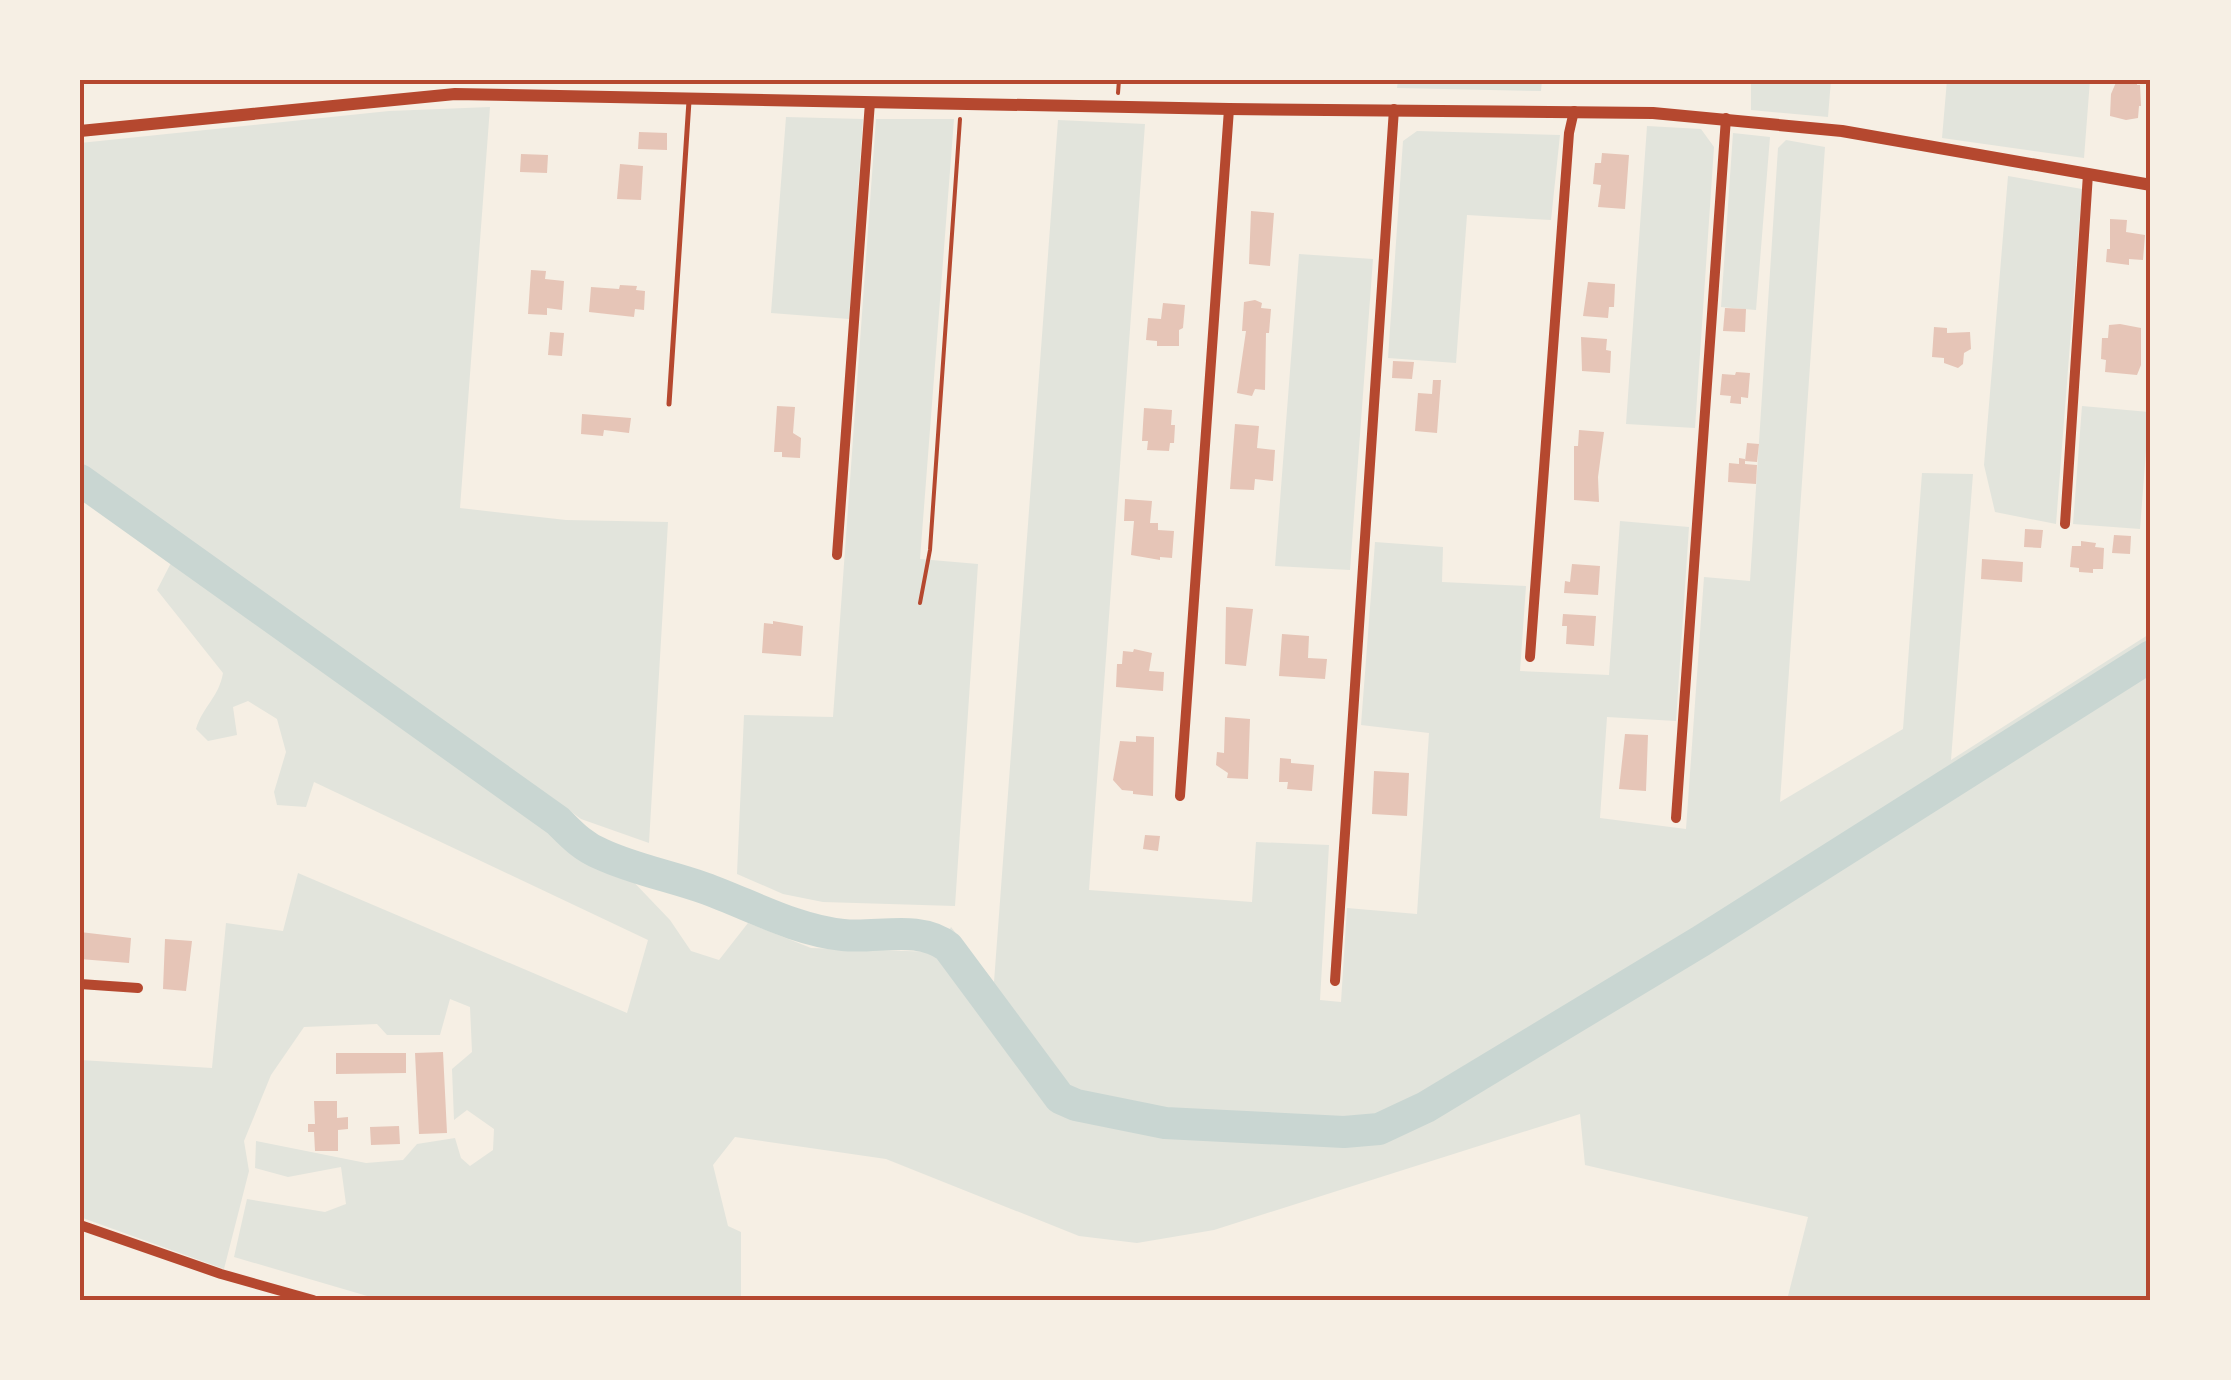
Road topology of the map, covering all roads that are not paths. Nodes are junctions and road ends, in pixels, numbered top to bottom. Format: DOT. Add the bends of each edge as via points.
graph roads {
  1 [pos="689,98"];
  2 [pos="870,102"];
  3 [pos="1230,109"];
  4 [pos="1394,109"];
  5 [pos="1574,111"];
  6 [pos="1726,118"];
  7 [pos="80,131"];
  8 [pos="2088,174"];
  9 [pos="2151,185"];
  10 [pos="669,404"];
  11 [pos="2065,524"];
  12 [pos="837,555"];
  13 [pos="1530,657"];
  14 [pos="1180,796"];
  15 [pos="1676,818"];
  16 [pos="1335,981"];
  17 [pos="80,984"];
  18 [pos="138,988"];
  19 [pos="80,1225"];
  20 [pos="313,1300"];
  1 -- 2 [label="street"];
  1 -- 7 [label="street" via="455,94"];
  1 -- 10 [label="lane"];
  2 -- 3 [label="street"];
  2 -- 12 [label="street"];
  3 -- 4 [label="street"];
  3 -- 14 [label="street"];
  4 -- 5 [label="street"];
  4 -- 16 [label="street"];
  5 -- 6 [label="street"];
  5 -- 13 [label="street"];
  6 -- 8 [label="street"];
  6 -- 15 [label="street"];
  8 -- 9 [label="street"];
  8 -- 11 [label="street"];
  17 -- 18 [label="street"];
  19 -- 20 [label="street"];
}
